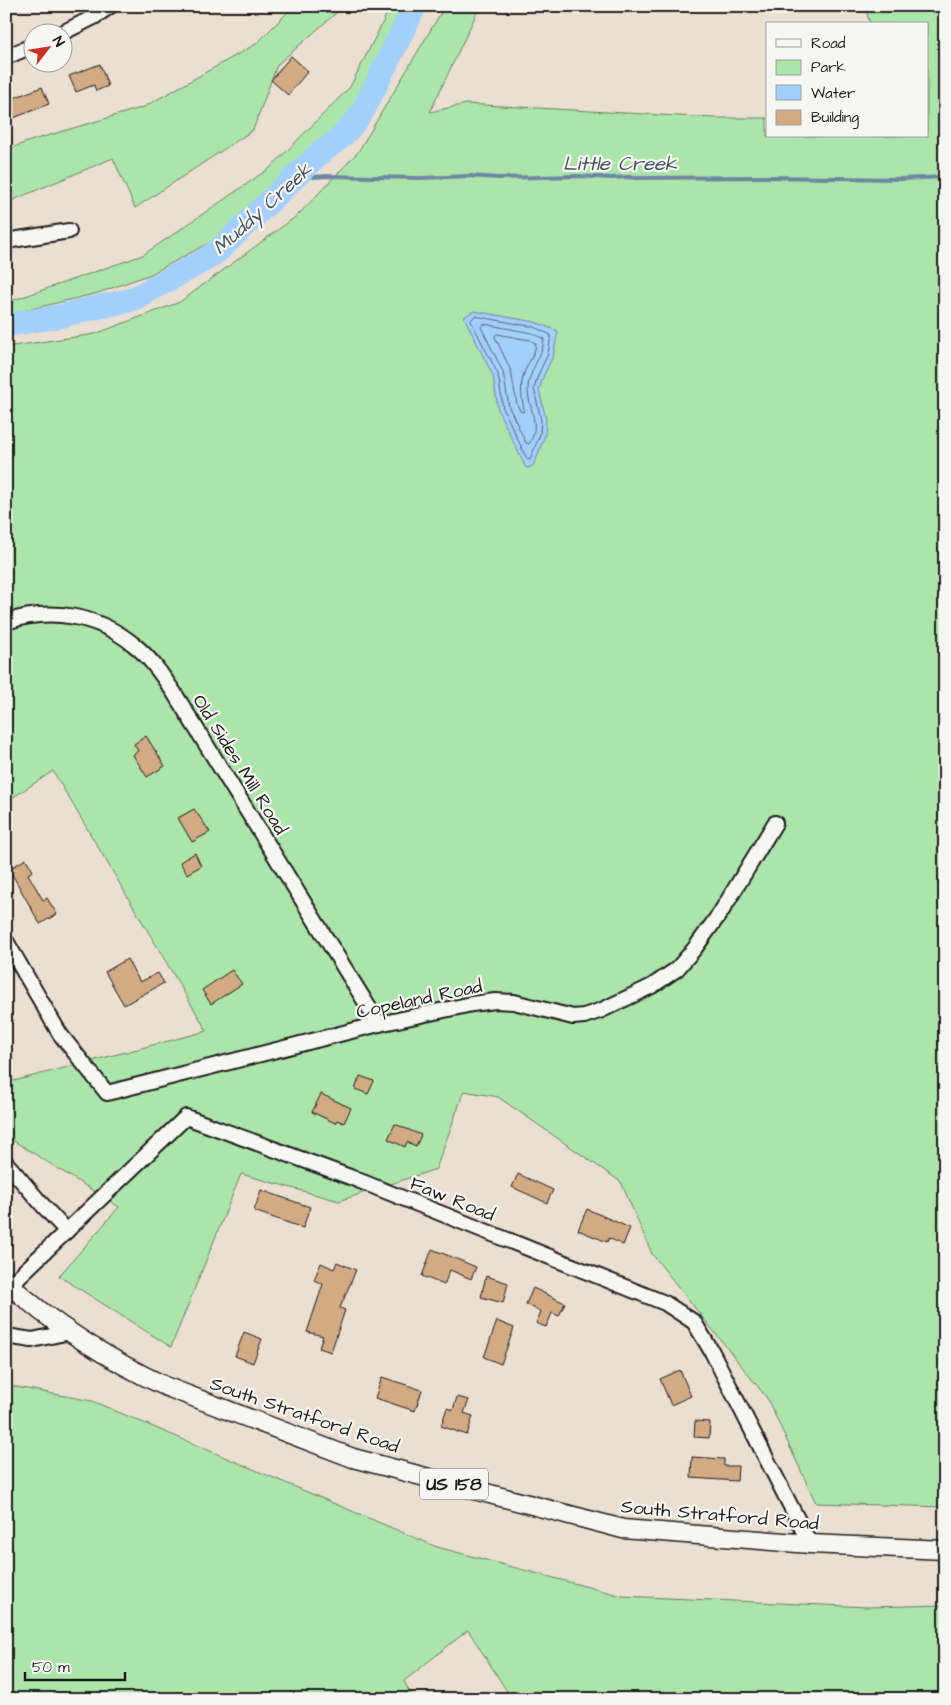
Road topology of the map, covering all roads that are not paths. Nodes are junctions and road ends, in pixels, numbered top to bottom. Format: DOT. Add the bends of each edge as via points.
graph roads {
  1 [pos="110,6"];
  2 [pos="72,28"];
  3 [pos="22,50"];
  4 [pos="6,56"];
  5 [pos="69,231"];
  6 [pos="6,241"];
  7 [pos="6,622"];
  8 [pos="776,823"];
  9 [pos="6,941"];
  10 [pos="379,1024"];
  11 [pos="6,1163"];
  12 [pos="67,1231"];
  13 [pos="8,1283"];
  14 [pos="70,1332"];
  15 [pos="6,1336"];
  16 [pos="810,1544"];
  17 [pos="945,1550"];
  1 -- 2 [label="street"];
  3 -- 4 [label="street"];
  5 -- 6 [label="street"];
  7 -- 10 [label="street, Old Sides Mill Road" via="43,614 80,618 114,631 134,644 151,662 178,699"];
  8 -- 10 [label="street, Copeland Road" via="695,948 677,969 652,986 584,1016 561,1016 532,1006 496,1001"];
  9 -- 10 [label="street, Copeland Road" via="60,1034 107,1093"];
  11 -- 12 [label="street" via="48,1214"];
  12 -- 13 [label="street, Faw Road"];
  12 -- 16 [label="street, Faw Road" via="186,1117 350,1177 665,1304 694,1322"];
  13 -- 14 [label="main road, South Stratford Road / US 158"];
  14 -- 15 [label="street" via="32,1340"];
  14 -- 16 [label="main road, South Stratford Road / US 158" via="114,1360 167,1387 354,1458 623,1529"];
  16 -- 17 [label="main road, South Stratford Road / US 158"];
}
